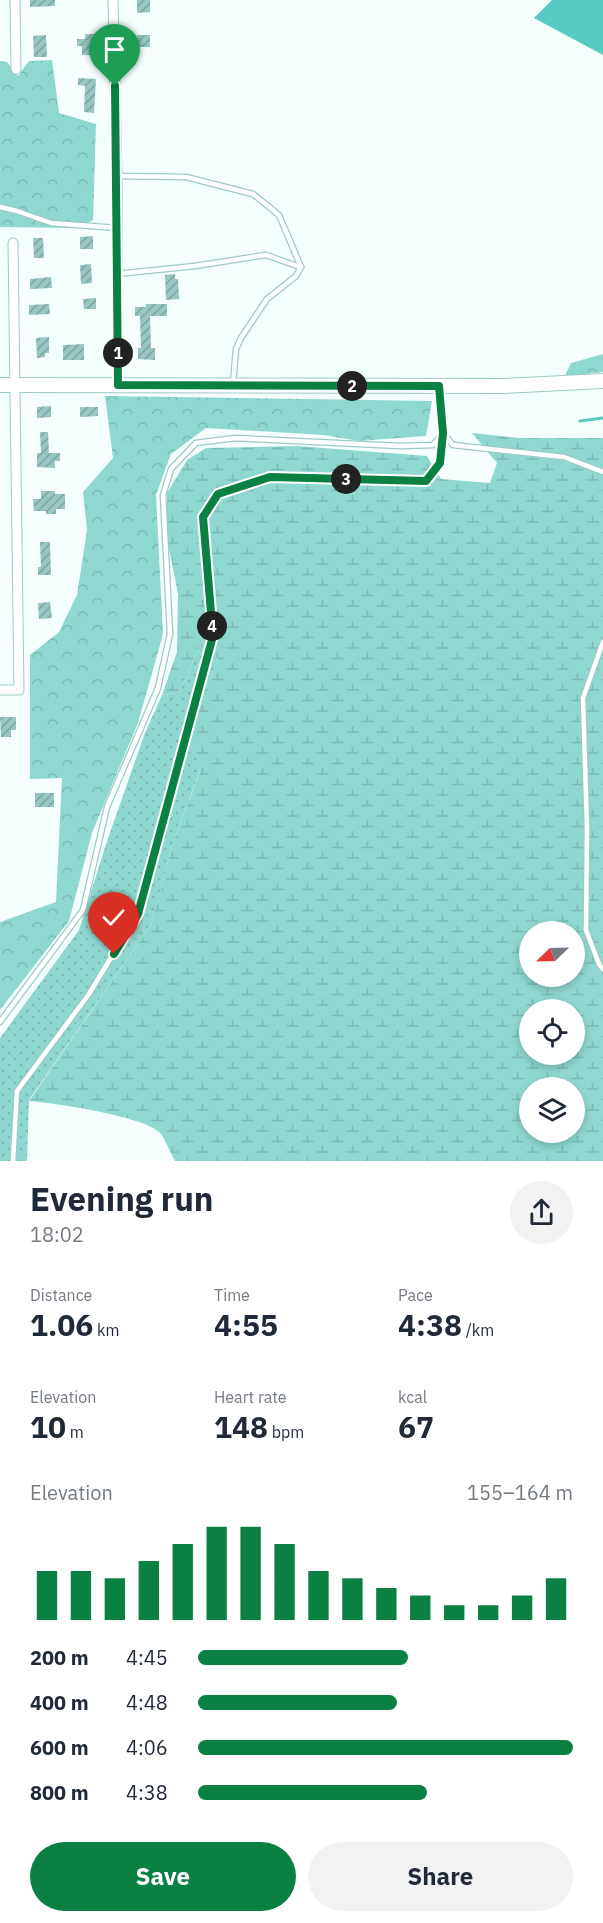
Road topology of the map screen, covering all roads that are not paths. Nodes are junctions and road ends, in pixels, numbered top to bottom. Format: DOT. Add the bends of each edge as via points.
graph roads {
  1 [pos="15,0"];
  2 [pos="113,0"];
  3 [pos="16,69"];
  4 [pos="117,176"];
  5 [pos="0,207"];
  6 [pos="117,228"];
  7 [pos="13,243"];
  8 [pos="301,267"];
  9 [pos="117,274"];
  10 [pos="603,381"];
  11 [pos="0,385"];
  12 [pos="118,385"];
  13 [pos="15,386"];
  14 [pos="233,386"];
  15 [pos="439,386"];
  16 [pos="443,433"];
  17 [pos="603,472"];
  18 [pos="603,642"];
  19 [pos="0,690"];
  20 [pos="603,969"];
  21 [pos="0,1022"];
  22 [pos="13,1161"];
  1 -- 3 [label="street"];
  2 -- 4 [label="street"];
  4 -- 6 [label="street"];
  4 -- 8 [label="lane" via="186,177 253,194 279,215"];
  5 -- 6 [label="lane" via="51,223"];
  6 -- 9 [label="street"];
  7 -- 13 [label="street"];
  8 -- 9 [label="lane" via="266,255"];
  8 -- 14 [label="lane" via="296,276 267,299 241,338 236,349"];
  9 -- 12 [label="street"];
  10 -- 15 [label="main road"];
  11 -- 13 [label="main road"];
  12 -- 13 [label="main road"];
  12 -- 14 [label="main road"];
  13 -- 19 [label="street" via="18,690"];
  14 -- 15 [label="main road"];
  15 -- 16 [label="lane"];
  16 -- 17 [label="lane" via="453,445 564,457"];
  16 -- 21 [label="lane" via="433,445 235,438 196,443 171,469 163,495 170,634 158,688 107,807 83,910"];
  16 -- 22 [label="lane" via="440,463 426,481 270,477 218,494 203,517 213,636 138,914 89,994 17,1091"];
  18 -- 20 [label="lane" via="584,698 586,930"];
}
